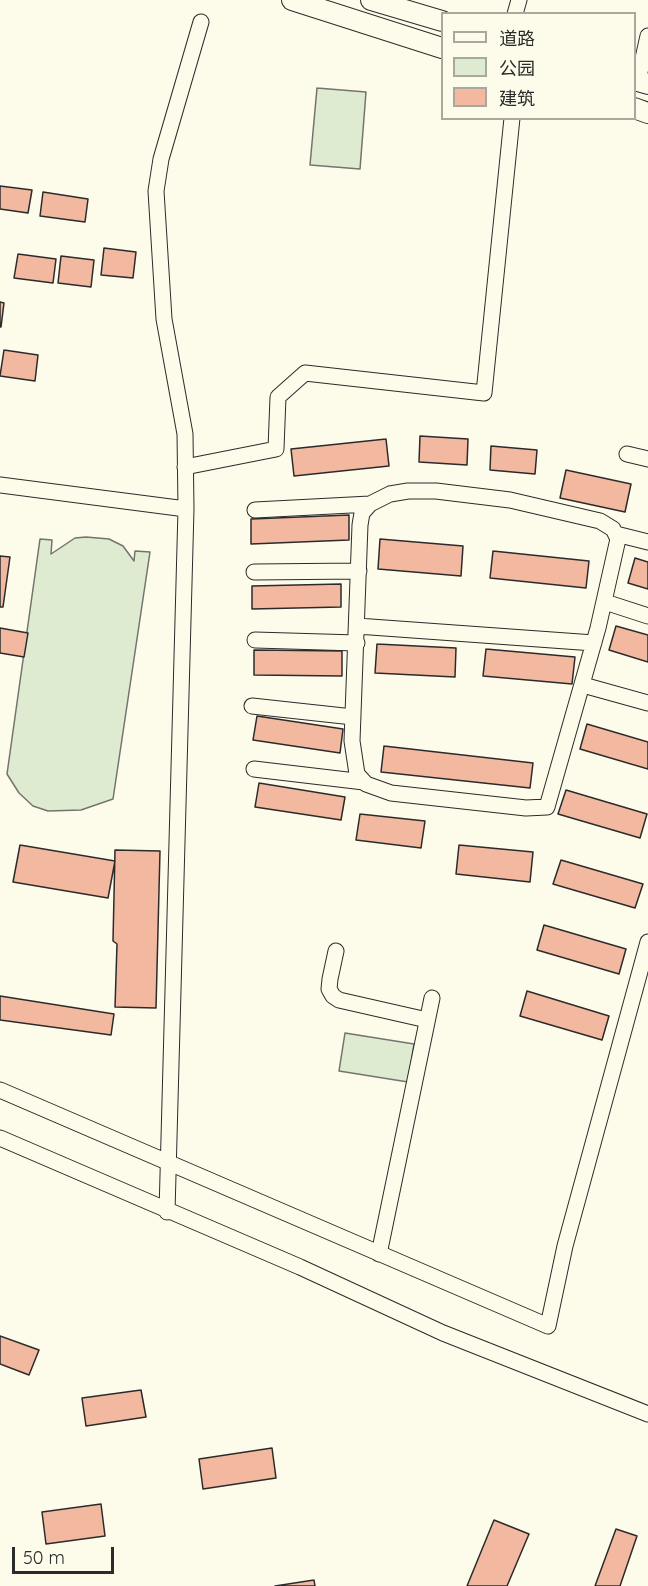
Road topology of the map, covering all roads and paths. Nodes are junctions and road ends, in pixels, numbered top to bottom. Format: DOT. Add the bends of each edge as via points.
graph roads {
  1 [pos="292,0"];
  2 [pos="371,0"];
  3 [pos="441,21"];
  4 [pos="201,22"];
  5 [pos="648,36"];
  6 [pos="441,48"];
  7 [pos="640,81"];
  8 [pos="512,120"];
  9 [pos="627,454"];
  10 [pos="648,459"];
  11 [pos="186,467"];
  12 [pos="0,485"];
  13 [pos="370,504"];
  14 [pos="186,508"];
  15 [pos="255,510"];
  16 [pos="616,534"];
  17 [pos="648,542"];
  18 [pos="359,571"];
  19 [pos="254,572"];
  20 [pos="605,602"];
  21 [pos="648,616"];
  22 [pos="357,626"];
  23 [pos="255,640"];
  24 [pos="357,643"];
  25 [pos="594,643"];
  26 [pos="583,685"];
  27 [pos="648,703"];
  28 [pos="252,706"];
  29 [pos="353,717"];
  30 [pos="254,769"];
  31 [pos="363,782"];
  32 [pos="648,942"];
  33 [pos="336,951"];
  34 [pos="642,988"];
  35 [pos="432,998"];
  36 [pos="428,1020"];
  37 [pos="0,1090"];
  38 [pos="0,1138"];
  39 [pos="168,1164"];
  40 [pos="167,1212"];
  41 [pos="380,1254"];
  42 [pos="648,1414"];
  1 -- 6 [label="main road"];
  2 -- 3 [label="main road"];
  4 -- 11 [label="street" via="161,159 156,191 164,320 185,434"];
  5 -- 7 [label="street"];
  8 -- 11 [label="street" via="484,393 305,373 278,397 276,448"];
  9 -- 10 [label="street"];
  11 -- 14 [label="street"];
  12 -- 14 [label="street"];
  13 -- 15 [label="street"];
  13 -- 16 [label="street" via="408,491 510,500 600,521"];
  13 -- 18 [label="street" via="362,513 360,525"];
  14 -- 39 [label="street"];
  16 -- 17 [label="street"];
  16 -- 20 [label="street" via="614,566"];
  18 -- 19 [label="street"];
  18 -- 22 [label="street"];
  20 -- 21 [label="street"];
  20 -- 25 [label="street"];
  22 -- 24 [label="street"];
  22 -- 25 [label="street"];
  23 -- 24 [label="street"];
  24 -- 29 [label="street"];
  25 -- 26 [label="street"];
  26 -- 27 [label="street"];
  26 -- 31 [label="street" via="566,732 547,807 391,793"];
  28 -- 29 [label="street"];
  29 -- 31 [label="street" via="353,762"];
  30 -- 31 [label="street"];
  32 -- 34 [label="street"];
  33 -- 36 [label="street" via="329,989 333,996"];
  34 -- 41 [label="street" via="565,1246 548,1326"];
  35 -- 36 [label="street"];
  36 -- 41 [label="street"];
  37 -- 39 [label="street"];
  38 -- 40 [label="street"];
  39 -- 40 [label="street"];
  39 -- 41 [label="street"];
  40 -- 42 [label="street" via="300,1267 443,1333"];
}
